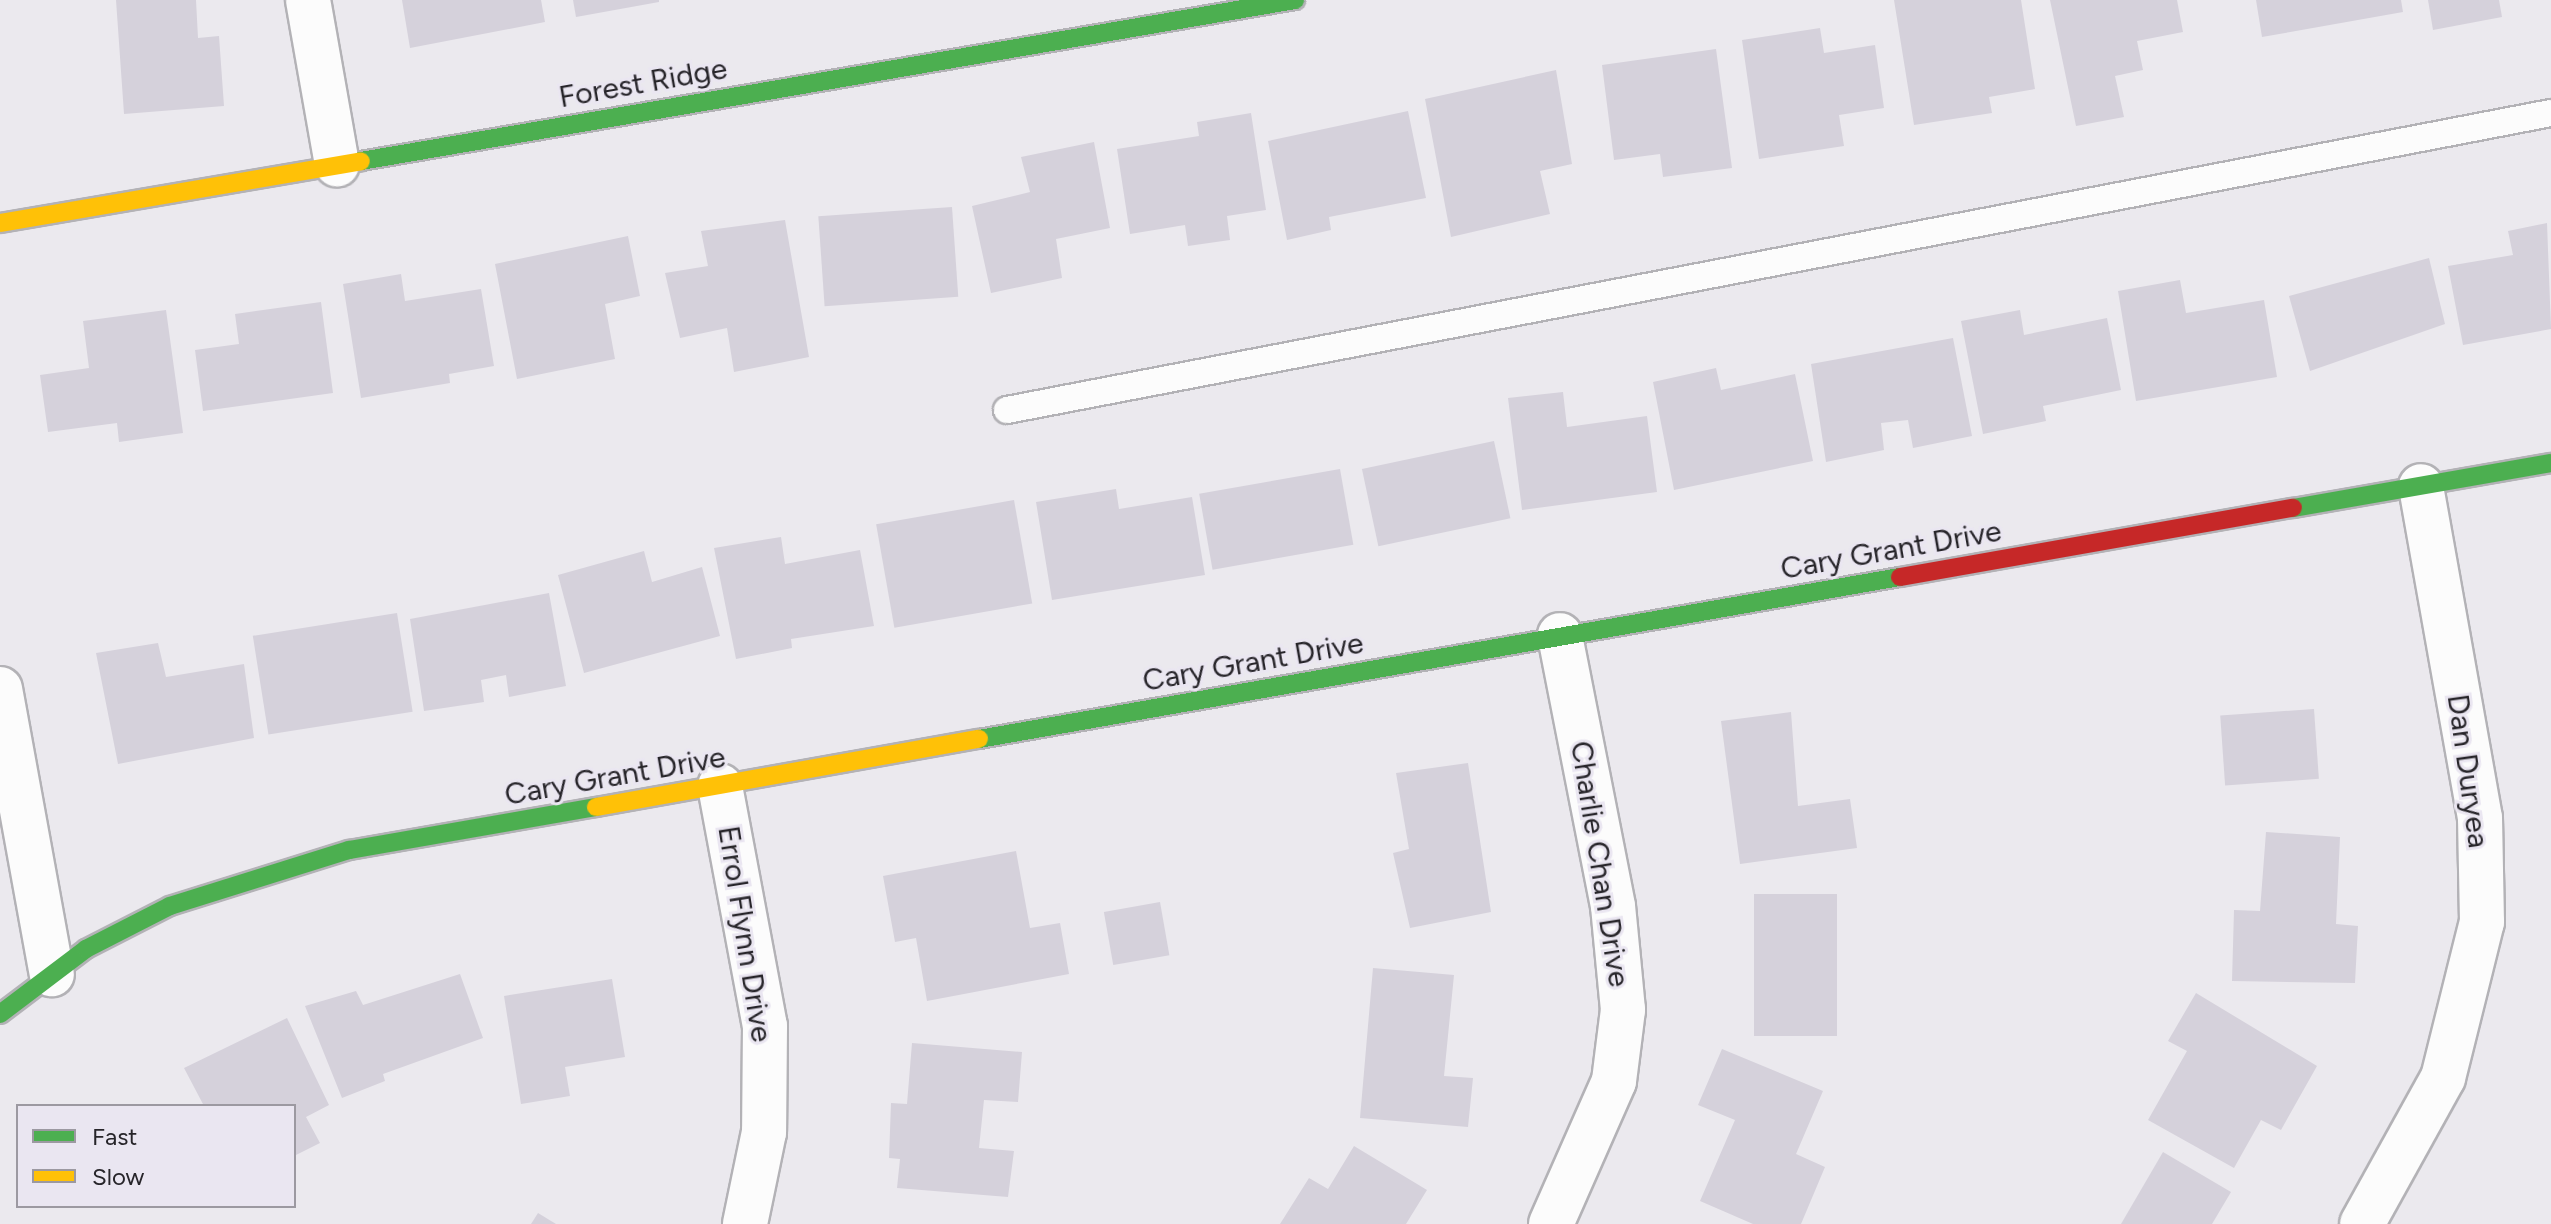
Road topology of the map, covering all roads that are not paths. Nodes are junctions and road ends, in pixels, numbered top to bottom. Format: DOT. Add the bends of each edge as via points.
graph roads {
  1 [pos="308,0"];
  2 [pos="1295,0"];
  3 [pos="2551,113"];
  4 [pos="337,164"];
  5 [pos="0,223"];
  6 [pos="1007,410"];
  7 [pos="2551,463"];
  8 [pos="2421,486"];
  9 [pos="1560,635"];
  10 [pos="0,689"];
  11 [pos="720,786"];
  12 [pos="52,974"];
  13 [pos="0,1014"];
  14 [pos="745,1224"];
  15 [pos="1551,1224"];
  16 [pos="2362,1224"];
  1 -- 4 [label="street"];
  2 -- 4 [label="street, Forest Ridge"];
  3 -- 6 [label="lane"];
  4 -- 5 [label="street, Forest Ridge"];
  7 -- 8 [label="street, Cary Grant Drive"];
  8 -- 9 [label="street, Cary Grant Drive"];
  8 -- 16 [label="street, Dan Duryea" via="2480,818 2482,922 2443,1078"];
  9 -- 11 [label="street, Cary Grant Drive"];
  9 -- 15 [label="street, Charlie Chan Drive" via="1613,906 1623,1010 1614,1081"];
  10 -- 12 [label="street"];
  11 -- 12 [label="street, Cary Grant Drive" via="349,850 255,875 170,906"];
  11 -- 14 [label="street, Errol Flynn Drive" via="765,1026 764,1132"];
  12 -- 13 [label="street, Cary Grant Drive"];
}
